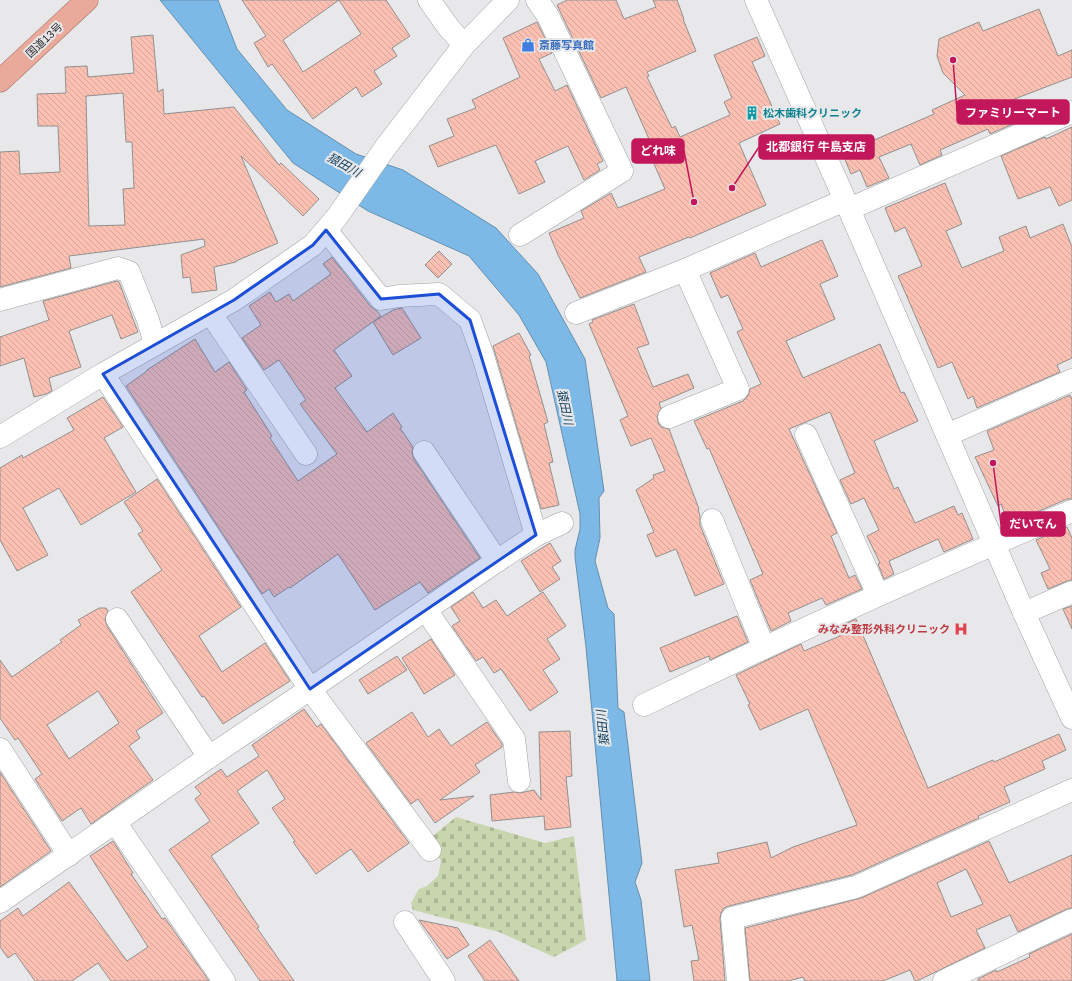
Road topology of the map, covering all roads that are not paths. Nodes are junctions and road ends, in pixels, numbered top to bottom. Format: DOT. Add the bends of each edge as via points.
graph roads {
  1 [pos="87,0"];
  2 [pos="429,0"];
  3 [pos="508,0"];
  4 [pos="537,0"];
  5 [pos="756,0"];
  6 [pos="464,44"];
  7 [pos="0,81"];
  8 [pos="1072,112"];
  9 [pos="847,204"];
  10 [pos="331,223"];
  11 [pos="520,235"];
  12 [pos="685,270"];
  13 [pos="0,300"];
  14 [pos="211,314"];
  15 [pos="576,314"];
  16 [pos="155,344"];
  17 [pos="103,374"];
  18 [pos="1072,380"];
  19 [pos="669,418"];
  20 [pos="806,435"];
  21 [pos="947,435"];
  22 [pos="0,437"];
  23 [pos="424,452"];
  24 [pos="306,454"];
  25 [pos="1072,511"];
  26 [pos="712,520"];
  27 [pos="562,523"];
  28 [pos="536,535"];
  29 [pos="994,543"];
  30 [pos="497,561"];
  31 [pos="1072,592"];
  32 [pos="878,595"];
  33 [pos="426,610"];
  34 [pos="1024,613"];
  35 [pos="117,619"];
  36 [pos="764,648"];
  37 [pos="310,689"];
  38 [pos="644,705"];
  39 [pos="1071,713"];
  40 [pos="0,749"];
  41 [pos="209,757"];
  42 [pos="519,781"];
  43 [pos="1072,790"];
  44 [pos="115,822"];
  45 [pos="430,850"];
  46 [pos="70,855"];
  47 [pos="0,902"];
  48 [pos="1072,920"];
  49 [pos="405,922"];
  50 [pos="224,981"];
  51 [pos="444,981"];
  52 [pos="738,981"];
  53 [pos="944,981"];
  1 -- 7 [label="highway, 国道13号"];
  2 -- 6 [label="street"];
  3 -- 6 [label="street"];
  4 -- 11 [label="street" via="548,16 622,171"];
  5 -- 9 [label="street"];
  6 -- 10 [label="street"];
  8 -- 9 [label="street"];
  9 -- 12 [label="street"];
  9 -- 21 [label="street"];
  10 -- 14 [label="street" via="312,245"];
  10 -- 28 [label="street" via="381,299 439,294 470,320 490,378"];
  12 -- 15 [label="street"];
  12 -- 19 [label="street" via="738,389"];
  13 -- 16 [label="street" via="118,268 129,272"];
  14 -- 16 [label="street"];
  14 -- 24 [label="street"];
  16 -- 17 [label="street"];
  17 -- 22 [label="street"];
  17 -- 37 [label="street"];
  18 -- 21 [label="street"];
  20 -- 32 [label="street"];
  21 -- 29 [label="street"];
  23 -- 30 [label="street"];
  25 -- 29 [label="street"];
  26 -- 36 [label="street"];
  27 -- 28 [label="street"];
  28 -- 30 [label="street"];
  29 -- 32 [label="street"];
  29 -- 34 [label="street"];
  30 -- 33 [label="street"];
  31 -- 34 [label="street"];
  32 -- 36 [label="street"];
  33 -- 37 [label="street"];
  33 -- 42 [label="street" via="514,739"];
  34 -- 39 [label="street"];
  35 -- 41 [label="street"];
  36 -- 38 [label="street"];
  37 -- 41 [label="street"];
  37 -- 45 [label="street"];
  40 -- 46 [label="street"];
  41 -- 44 [label="street"];
  43 -- 52 [label="street" via="856,887 732,918"];
  44 -- 46 [label="street"];
  44 -- 50 [label="street"];
  46 -- 47 [label="street"];
  48 -- 53 [label="street"];
  49 -- 51 [label="street"];
}
